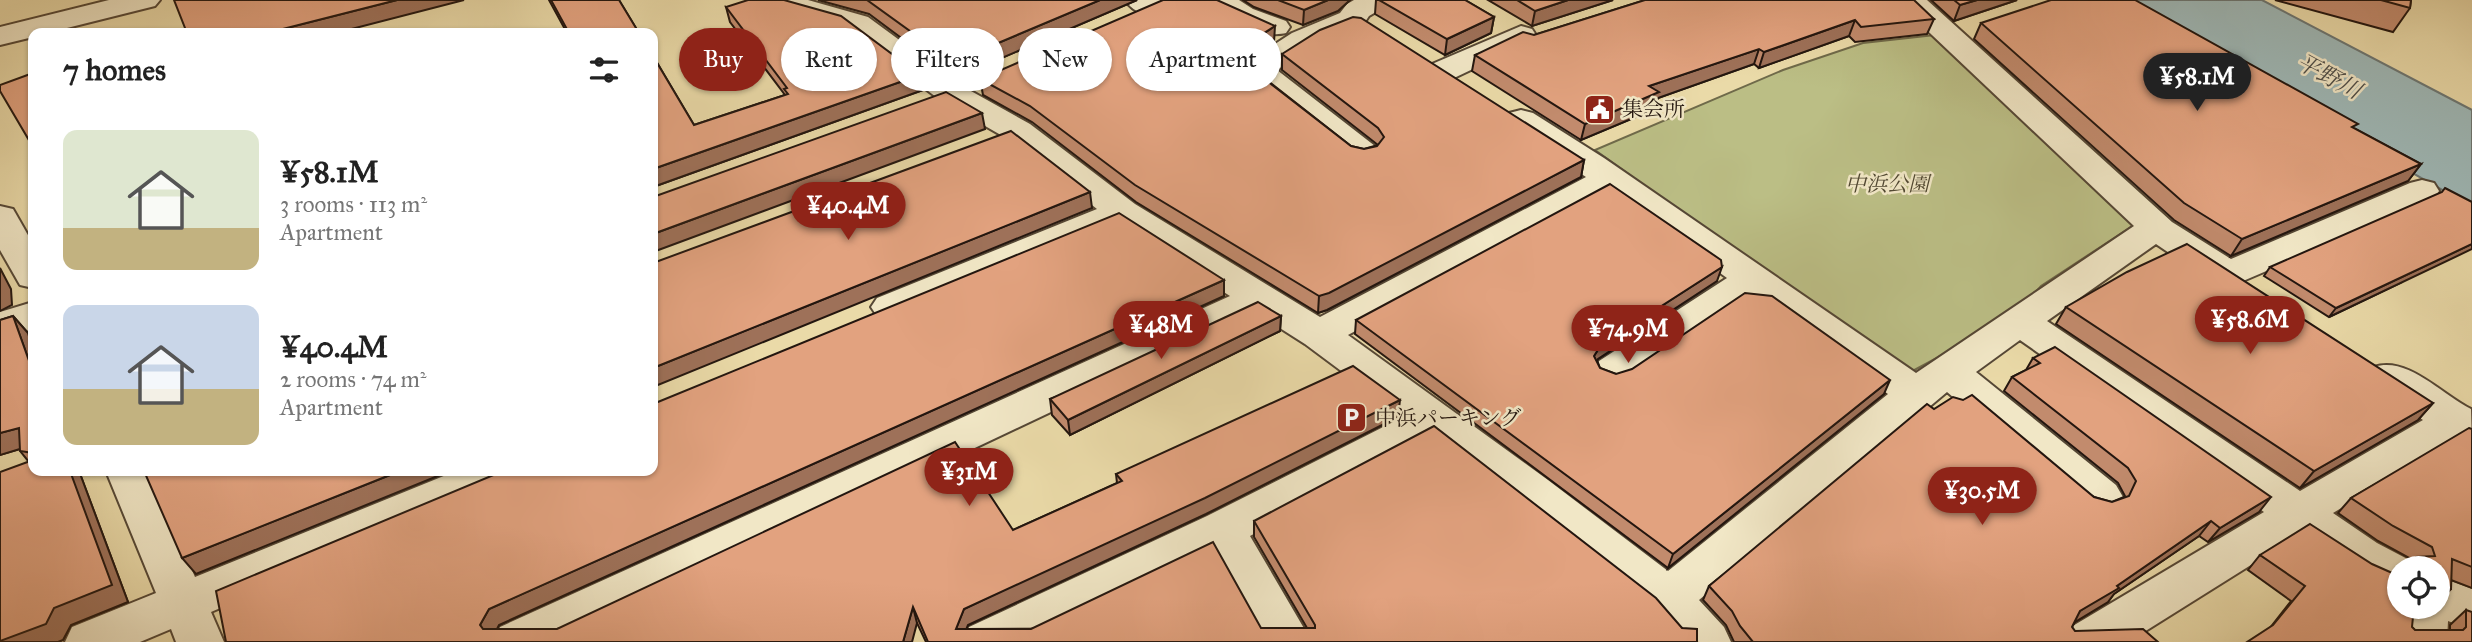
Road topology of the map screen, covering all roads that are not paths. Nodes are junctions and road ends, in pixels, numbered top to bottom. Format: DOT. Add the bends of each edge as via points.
graph roads {
  1 [pos="145,0"];
  2 [pos="776,0"];
  3 [pos="1219,0"];
  4 [pos="1910,0"];
  5 [pos="1154,2"];
  6 [pos="1370,17"];
  7 [pos="1114,23"];
  8 [pos="32,28"];
  9 [pos="28,29"];
  10 [pos="1520,30"];
  11 [pos="0,36"];
  12 [pos="1303,39"];
  13 [pos="1413,51"];
  14 [pos="1443,71"];
  15 [pos="954,91"];
  16 [pos="951,92"];
  17 [pos="912,106"];
  18 [pos="1018,131"];
  19 [pos="979,146"];
  20 [pos="1363,153"];
  21 [pos="1610,178"];
  22 [pos="2422,191"];
  23 [pos="1123,212"];
  24 [pos="0,217"];
  25 [pos="2159,230"];
  26 [pos="28,267"];
  27 [pos="2228,275"];
  28 [pos="1753,278"];
  29 [pos="2263,296"];
  30 [pos="1259,298"];
  31 [pos="28,317"];
  32 [pos="859,320"];
  33 [pos="2020,321"];
  34 [pos="0,326"];
  35 [pos="1319,334"];
  36 [pos="2365,362"];
  37 [pos="1613,371"];
  38 [pos="1932,382"];
  39 [pos="1433,419"];
  40 [pos="2464,425"];
  41 [pos="129,476"];
  42 [pos="489,476"];
  43 [pos="2101,497"];
  44 [pos="2298,513"];
  45 [pos="1223,529"];
  46 [pos="2387,570"];
  47 [pos="1668,598"];
  48 [pos="2450,600"];
  49 [pos="2472,610"];
  50 [pos="2425,619"];
  51 [pos="191,623"];
  52 [pos="2121,635"];
  53 [pos="89,642"];
  54 [pos="517,642"];
  55 [pos="986,642"];
  56 [pos="1289,642"];
  57 [pos="1707,642"];
  58 [pos="2423,642"];
  1 -- 8 [label="street"];
  2 -- 16 [label="street" via="857,23"];
  3 -- 12 [label="street"];
  4 -- 25 [label="street" via="1962,31"];
  5 -- 7 [label="street"];
  6 -- 12 [label="street"];
  9 -- 11 [label="street"];
  10 -- 14 [label="street"];
  12 -- 20 [label="street" via="1257,70"];
  13 -- 14 [label="street"];
  14 -- 21 [label="street"];
  15 -- 16 [label="street"];
  16 -- 17 [label="street"];
  16 -- 18 [label="street"];
  18 -- 19 [label="street"];
  18 -- 23 [label="street"];
  21 -- 28 [label="street"];
  21 -- 35 [label="street"];
  22 -- 27 [label="street"];
  23 -- 30 [label="street"];
  23 -- 32 [label="street"];
  24 -- 26 [label="street"];
  25 -- 27 [label="street"];
  25 -- 33 [label="street" via="2143,236"];
  27 -- 29 [label="street"];
  28 -- 37 [label="street"];
  28 -- 38 [label="street"];
  30 -- 35 [label="street"];
  30 -- 54 [label="street"];
  31 -- 34 [label="street"];
  33 -- 38 [label="street"];
  33 -- 44 [label="street"];
  35 -- 39 [label="street"];
  36 -- 40 [label="street"];
  38 -- 43 [label="street"];
  38 -- 47 [label="street"];
  39 -- 45 [label="street"];
  39 -- 47 [label="street"];
  40 -- 44 [label="street"];
  41 -- 51 [label="street"];
  42 -- 51 [label="street"];
  44 -- 46 [label="street"];
  44 -- 52 [label="street"];
  45 -- 55 [label="street"];
  45 -- 56 [label="street"];
  47 -- 57 [label="street"];
  48 -- 49 [label="street"];
  50 -- 58 [label="street"];
  51 -- 53 [label="street"];
}
